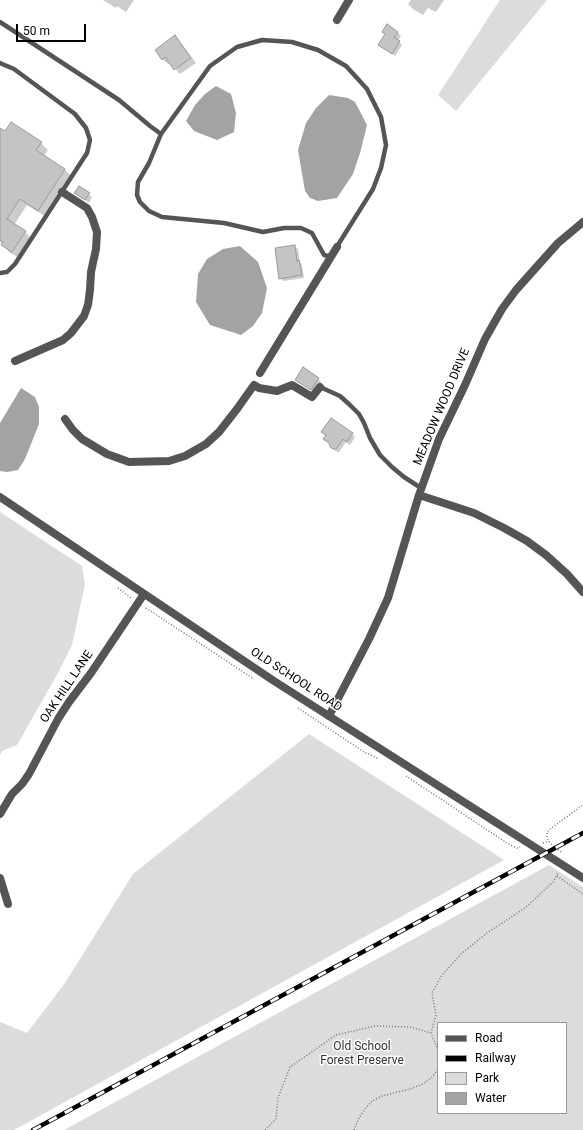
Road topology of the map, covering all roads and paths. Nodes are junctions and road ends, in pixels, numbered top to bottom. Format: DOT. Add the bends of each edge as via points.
graph roads {
  1 [pos="349,0"];
  2 [pos="337,20"];
  3 [pos="0,22"];
  4 [pos="0,63"];
  5 [pos="161,134"];
  6 [pos="62,192"];
  7 [pos="583,222"];
  8 [pos="337,247"];
  9 [pos="0,273"];
  10 [pos="15,361"];
  11 [pos="260,373"];
  12 [pos="320,387"];
  13 [pos="65,420"];
  14 [pos="420,491"];
  15 [pos="0,498"];
  16 [pos="583,592"];
  17 [pos="144,594"];
  18 [pos="329,716"];
  19 [pos="583,805"];
  20 [pos="0,814"];
  21 [pos="561,853"];
  22 [pos="563,865"];
  23 [pos="557,876"];
  24 [pos="0,878"];
  25 [pos="583,878"];
  26 [pos="583,894"];
  27 [pos="8,904"];
  28 [pos="431,1033"];
  29 [pos="437,1048"];
  30 [pos="437,1070"];
  31 [pos="265,1130"];
  32 [pos="354,1130"];
  1 -- 2 [label="street"];
  3 -- 5 [label="lane" via="119,100"];
  4 -- 6 [label="lane" via="14,70 74,114 86,128 90,140 87,153"];
  5 -- 8 [label="lane" via="138,182 137,194 140,202 149,211 162,217 224,223 263,232 301,228 312,233 324,255 332,254"];
  5 -- 8 [label="lane" via="210,66 237,47 262,40 292,42 318,50 346,66 366,89 381,117 386,145 373,188"];
  6 -- 9 [label="lane" via="15,264 7,272"];
  6 -- 10 [label="street" via="86,208 97,232 88,305 84,316 63,340"];
  7 -- 14 [label="street, MEADOW WOOD DRIVE" via="535,268 502,309 485,339 439,439"];
  8 -- 11 [label="street"];
  12 -- 13 [label="street" via="312,397 292,385 277,391 254,385 219,432 206,444 185,456 169,461 129,462 107,454 82,439"];
  12 -- 14 [label="lane" via="340,396 350,405 364,423 380,455"];
  14 -- 16 [label="street" via="474,513 528,541 567,574"];
  14 -- 18 [label="street, MEADOW WOOD DRIVE" via="388,598"];
  15 -- 17 [label="street, OLD SCHOOL ROAD"];
  17 -- 18 [label="street, OLD SCHOOL ROAD"];
  17 -- 20 [label="street, OAK HILL LANE" via="69,702 30,774 12,794"];
  18 -- 22 [label="street, OLD SCHOOL ROAD"];
  19 -- 21 [label="path" via="547,832 547,838"];
  22 -- 23 [label="path"];
  22 -- 25 [label="street, OLD SCHOOL ROAD"];
  23 -- 26 [label="path"];
  23 -- 28 [label="path" via="525,908 461,954 442,975 432,993 436,1015"];
  24 -- 27 [label="street"];
  28 -- 29 [label="path"];
  28 -- 31 [label="path" via="410,1027 375,1026 336,1035 290,1067 278,1098 276,1119"];
  30 -- 32 [label="path" via="423,1084 372,1101 364,1109"];
}
